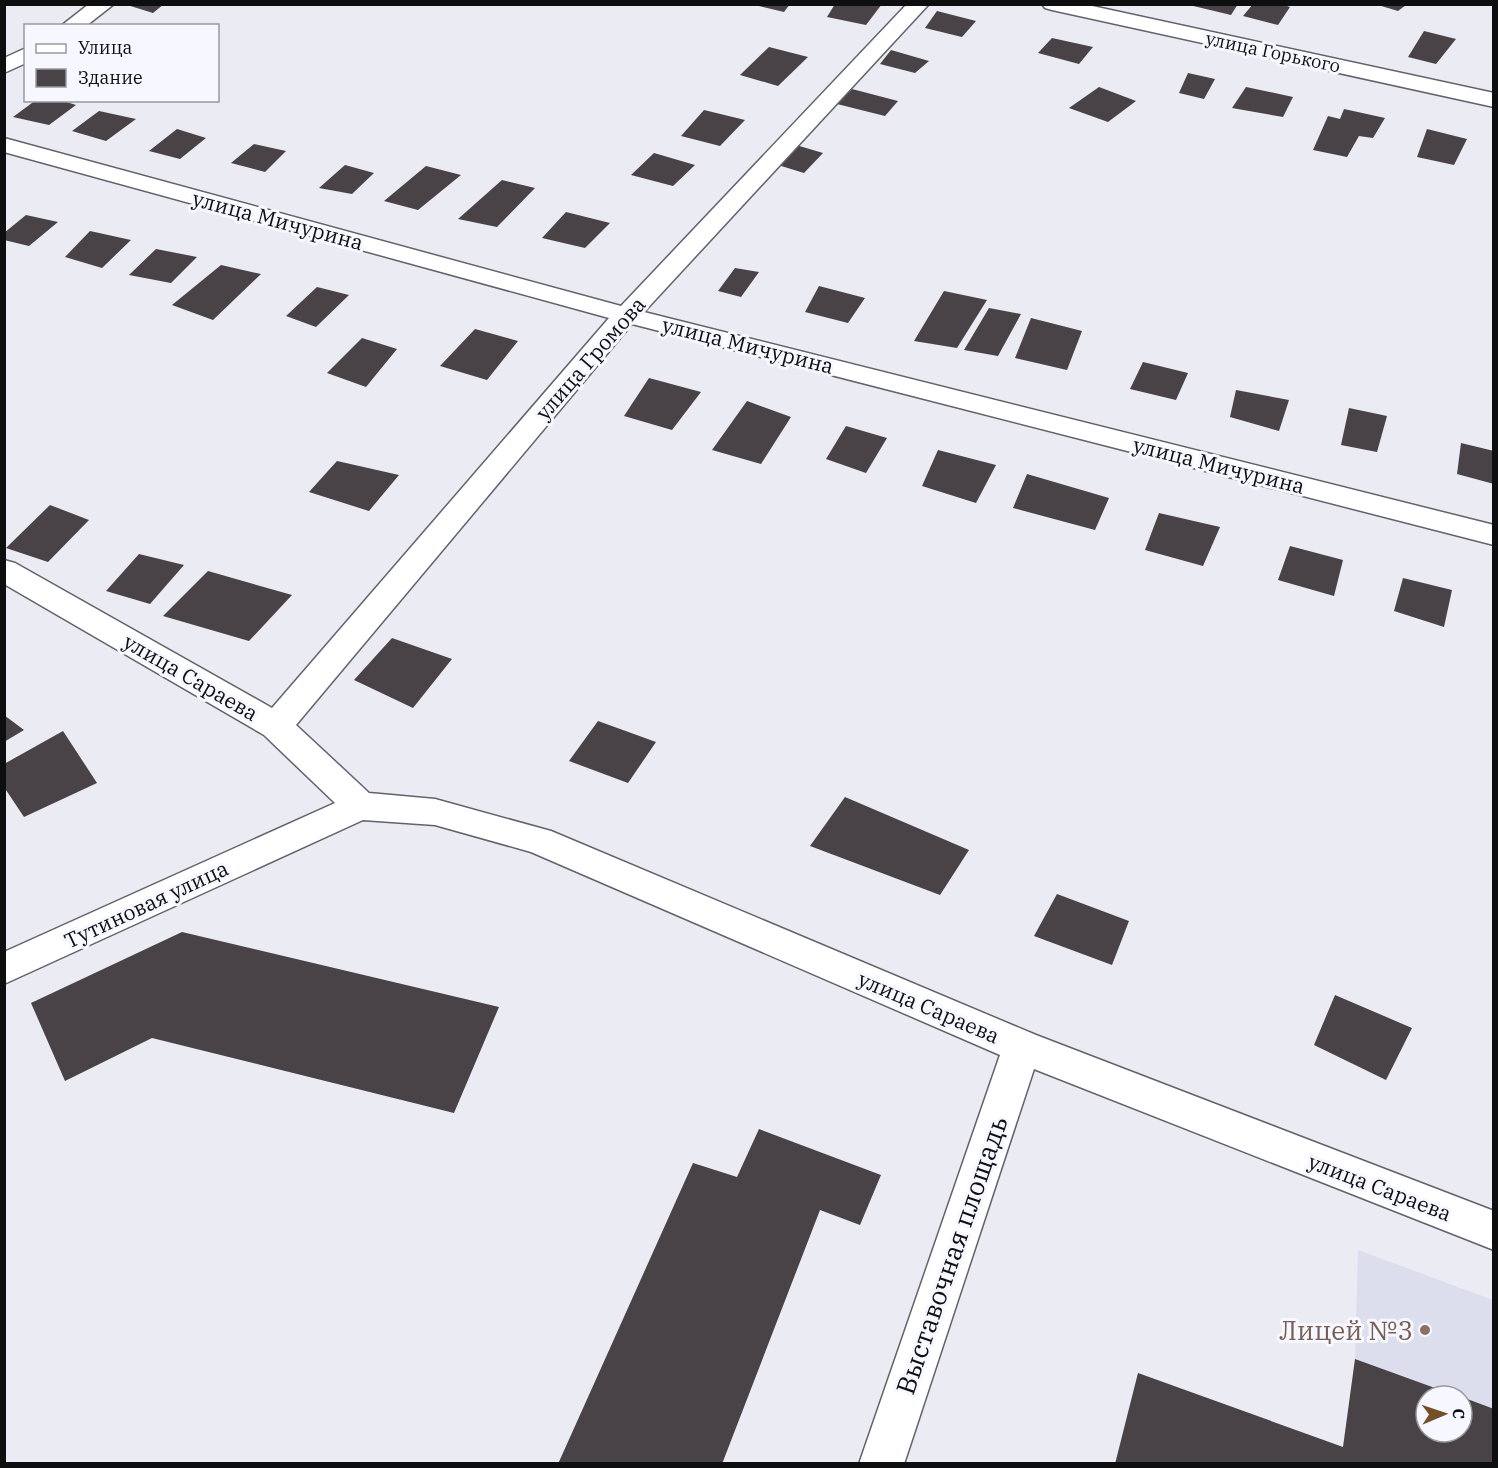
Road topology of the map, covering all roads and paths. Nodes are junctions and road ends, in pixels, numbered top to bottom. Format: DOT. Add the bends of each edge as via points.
graph roads {
  1 [pos="104,4"];
  2 [pos="919,4"];
  3 [pos="1052,4"];
  4 [pos="74,24"];
  5 [pos="24,55"];
  6 [pos="4,67"];
  7 [pos="1494,100"];
  8 [pos="4,145"];
  9 [pos="626,315"];
  10 [pos="1494,535"];
  11 [pos="4,570"];
  12 [pos="276,726"];
  13 [pos="360,806"];
  14 [pos="288,839"];
  15 [pos="4,969"];
  16 [pos="1022,1047"];
  17 [pos="1494,1231"];
  18 [pos="881,1464"];
  1 -- 4 [label="street"];
  2 -- 9 [label="street, улица Громова"];
  3 -- 7 [label="street, улица Горького"];
  5 -- 6 [label="street"];
  8 -- 9 [label="street, улица Мичурина"];
  9 -- 10 [label="street, улица Мичурина"];
  9 -- 12 [label="street, улица Громова"];
  11 -- 12 [label="street, улица Сараева"];
  12 -- 13 [label="street, улица Сараева"];
  13 -- 14 [label="street, улица Сараева"];
  13 -- 16 [label="street, улица Сараева" via="435,812 539,841"];
  14 -- 15 [label="street, Тутиновая улица"];
  16 -- 17 [label="street, улица Сараева"];
  16 -- 18 [label="street, Выставочная площадь"];
}
